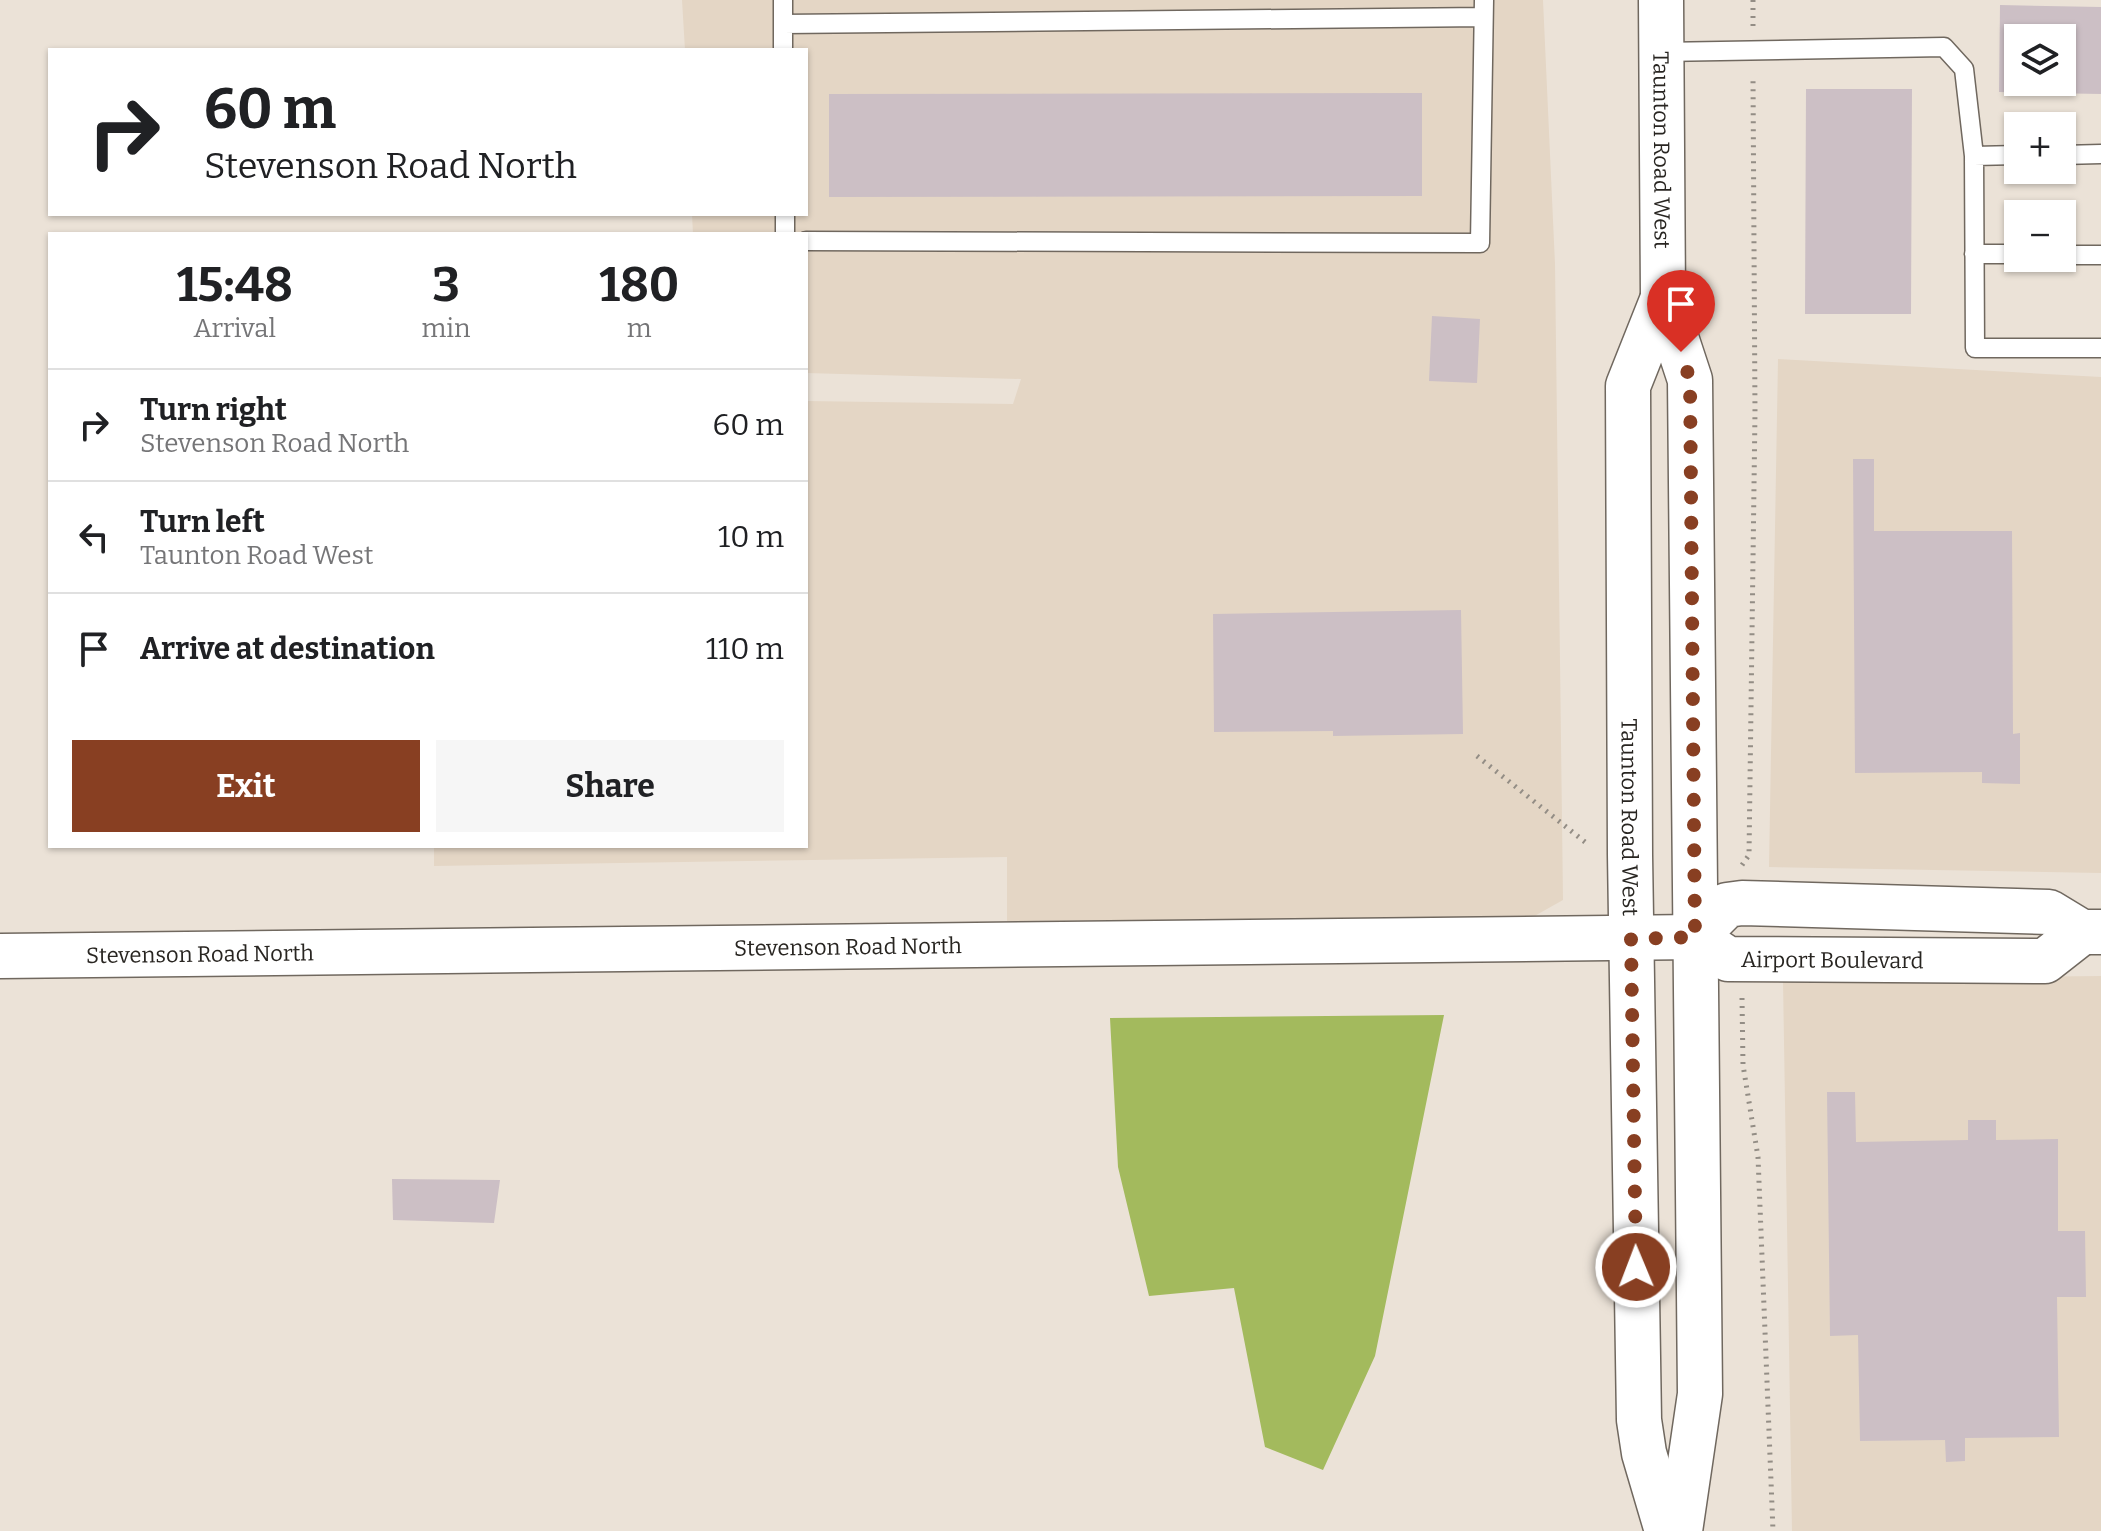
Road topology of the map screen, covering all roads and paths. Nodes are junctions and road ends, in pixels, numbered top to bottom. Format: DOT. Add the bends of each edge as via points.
graph roads {
  1 [pos="783,0"];
  2 [pos="1661,0"];
  3 [pos="1753,0"];
  4 [pos="1484,9"];
  5 [pos="783,24"];
  6 [pos="783,48"];
  7 [pos="1661,52"];
  8 [pos="1753,52"];
  9 [pos="2101,154"];
  10 [pos="2004,155"];
  11 [pos="2076,155"];
  12 [pos="1974,156"];
  13 [pos="808,241"];
  14 [pos="1974,254"];
  15 [pos="2004,254"];
  16 [pos="2076,255"];
  17 [pos="2101,255"];
  18 [pos="1663,298"];
  19 [pos="2101,348"];
  20 [pos="1477,756"];
  21 [pos="1585,842"];
  22 [pos="1742,864"];
  23 [pos="2092,932"];
  24 [pos="1695,937"];
  25 [pos="1631,939"];
  26 [pos="0,956"];
  27 [pos="1742,988"];
  28 [pos="1667,1531"];
  29 [pos="1680,1531"];
  30 [pos="1773,1531"];
  1 -- 5 [label="lane"];
  2 -- 7 [label="main road, Taunton Road West"];
  3 -- 8 [label="path"];
  4 -- 5 [label="lane"];
  4 -- 13 [label="lane" via="1480,243"];
  5 -- 6 [label="lane"];
  7 -- 8 [label="lane"];
  7 -- 18 [label="main road, Taunton Road West"];
  8 -- 12 [label="lane" via="1944,47 1964,69"];
  8 -- 22 [label="path" via="1749,855"];
  9 -- 11 [label="lane"];
  10 -- 12 [label="lane"];
  12 -- 14 [label="lane"];
  14 -- 15 [label="lane"];
  14 -- 19 [label="lane" via="1975,348"];
  16 -- 17 [label="lane"];
  18 -- 24 [label="main road, Taunton Road West" via="1690,380"];
  18 -- 25 [label="main road, Taunton Road West" via="1628,386"];
  20 -- 21 [label="path"];
  23 -- 24 [label="main road" via="2049,912 1742,903 1727,905"];
  24 -- 25 [label="main road, Stevenson Road North"];
  24 -- 29 [label="main road, Taunton Road West" via="1700,1394"];
  25 -- 26 [label="main road, Stevenson Road North"];
  25 -- 28 [label="main road, Taunton Road West" via="1639,1420"];
  27 -- 30 [label="path" via="1743,1065 1758,1157"];
}
